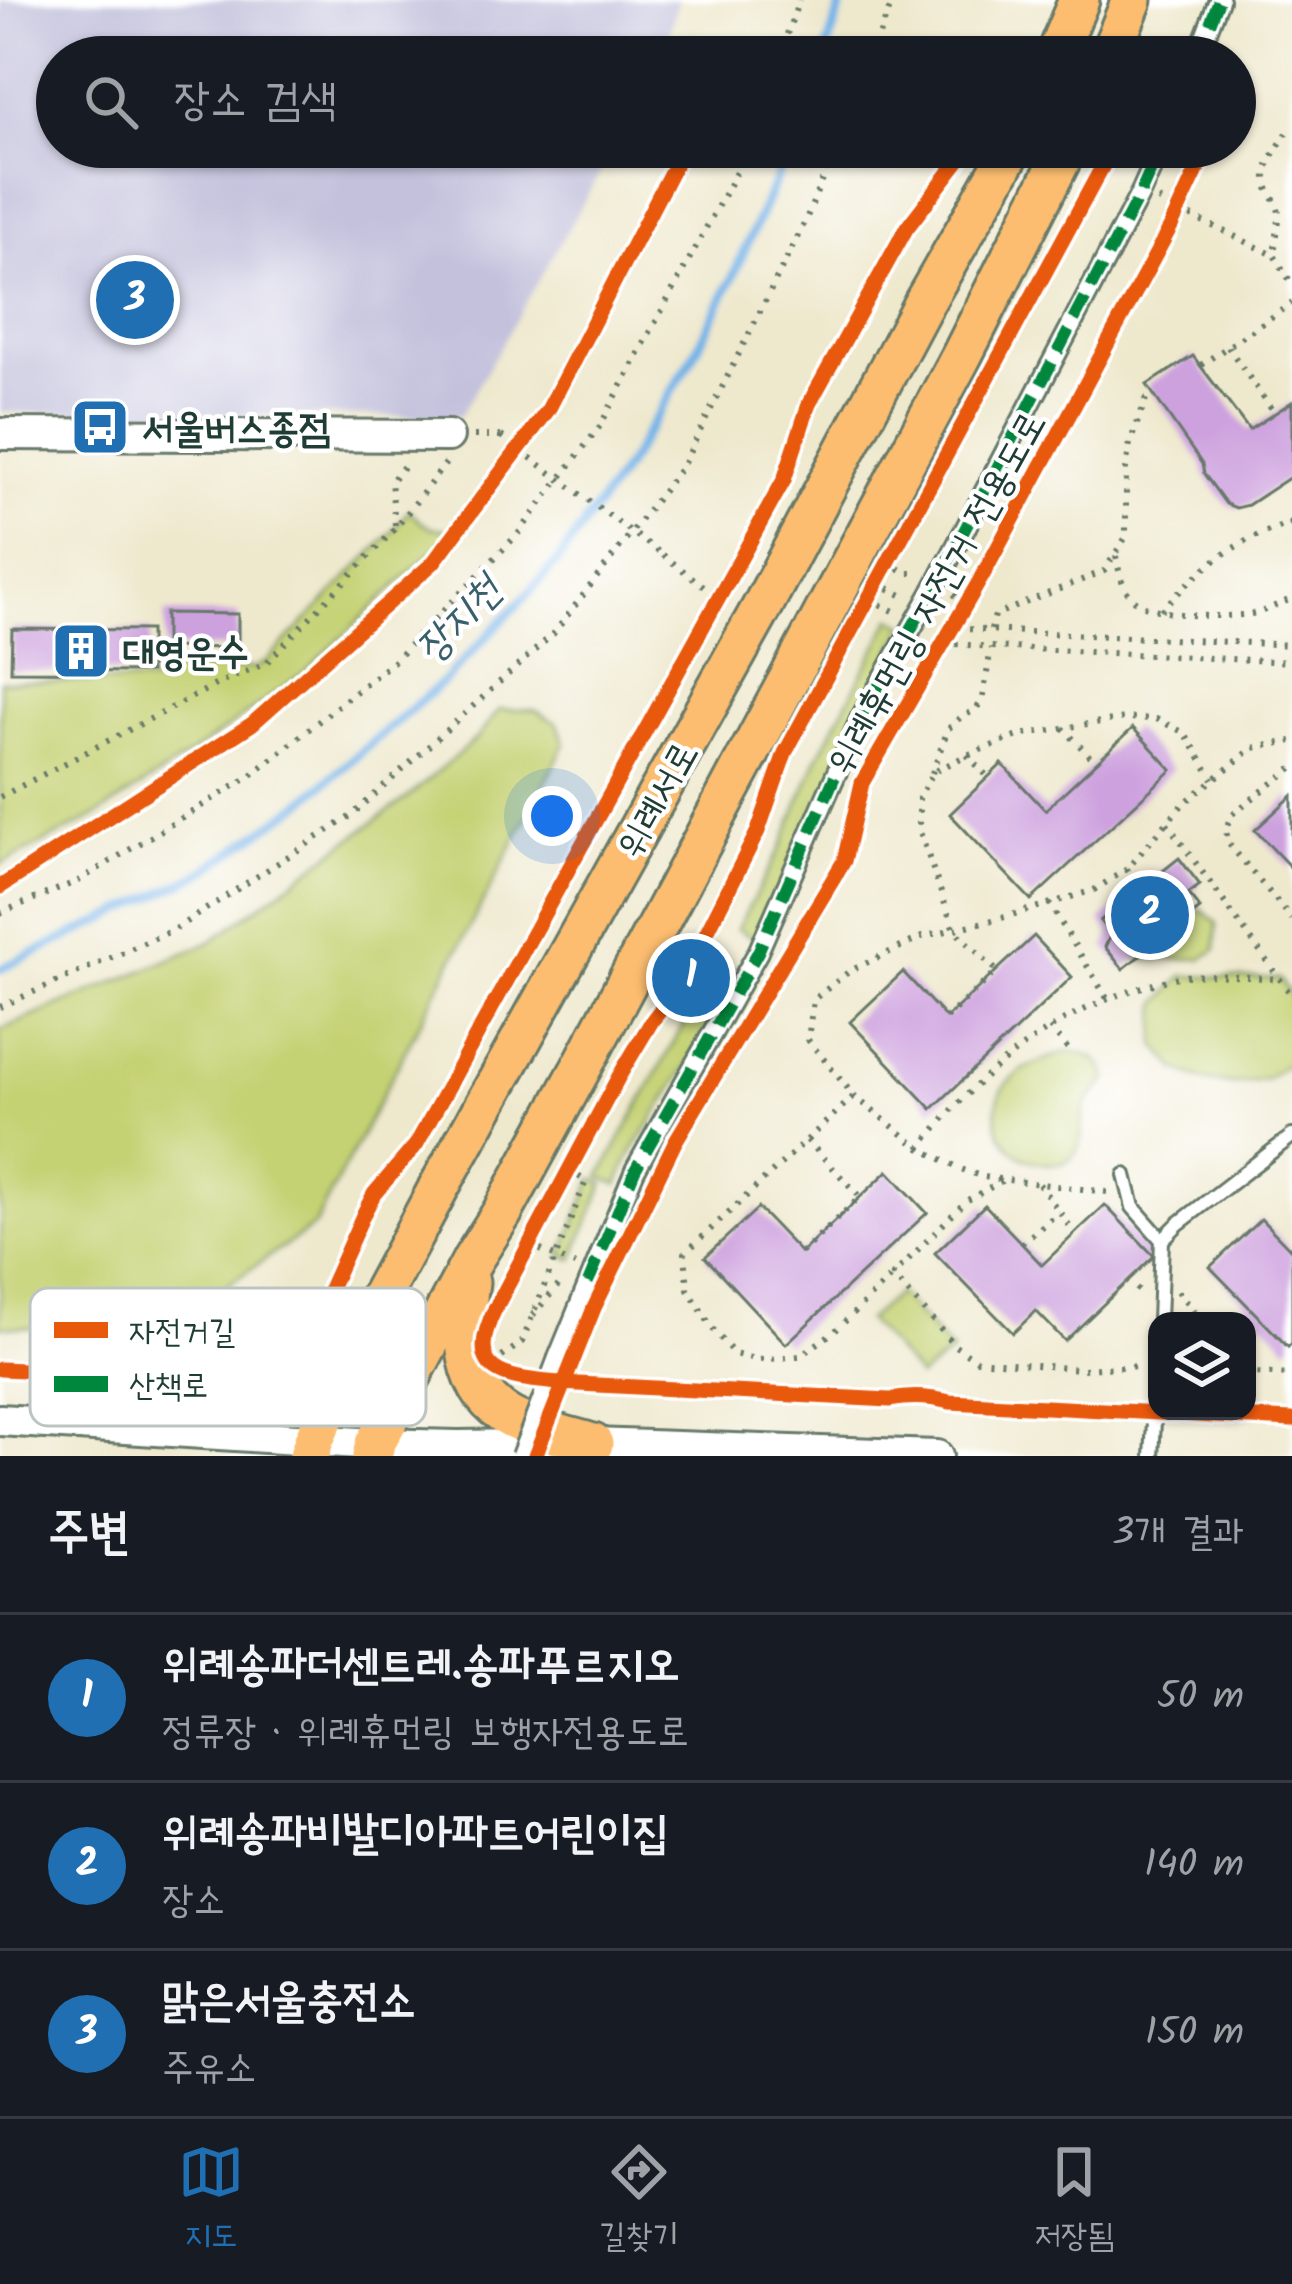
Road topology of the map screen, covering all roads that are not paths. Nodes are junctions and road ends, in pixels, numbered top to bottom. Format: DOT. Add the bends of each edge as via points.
graph roads {
  1 [pos="1079,0"];
  2 [pos="1132,0"];
  3 [pos="1219,0"];
  4 [pos="1064,36"];
  5 [pos="1117,36"];
  6 [pos="1205,36"];
  7 [pos="1001,168"];
  8 [pos="1056,168"];
  9 [pos="1152,168"];
  10 [pos="0,434"];
  11 [pos="448,436"];
  12 [pos="1292,1136"];
  13 [pos="1125,1175"];
  14 [pos="1162,1240"];
  15 [pos="473,1259"];
  16 [pos="385,1288"];
  17 [pos="1159,1312"];
  18 [pos="426,1350"];
  19 [pos="0,1420"];
  20 [pos="1154,1420"];
  21 [pos="30,1423"];
  22 [pos="67,1426"];
  23 [pos="593,1444"];
  24 [pos="312,1448"];
  25 [pos="374,1450"];
  26 [pos="521,1456"];
  27 [pos="938,1456"];
  28 [pos="1152,1456"];
  1 -- 4 [label="main road"];
  2 -- 5 [label="main road"];
  3 -- 6 [label="street"];
  7 -- 16 [label="main road, 위례서로"];
  8 -- 15 [label="main road, 위례서로" via="597,1040"];
  9 -- 26 [label="street, bridge" via="861,717 758,952 634,1170"];
  10 -- 11 [label="street"];
  12 -- 14 [label="lane"];
  13 -- 14 [label="lane" via="1133,1207"];
  14 -- 17 [label="lane"];
  15 -- 18 [label="main road, 위례서로"];
  15 -- 23 [label="main road" via="463,1323 478,1384 510,1417"];
  19 -- 21 [label="street"];
  20 -- 28 [label="lane"];
  22 -- 24 [label="street"];
  23 -- 25 [label="street"];
  23 -- 27 [label="street"];
  24 -- 25 [label="street"];
}
